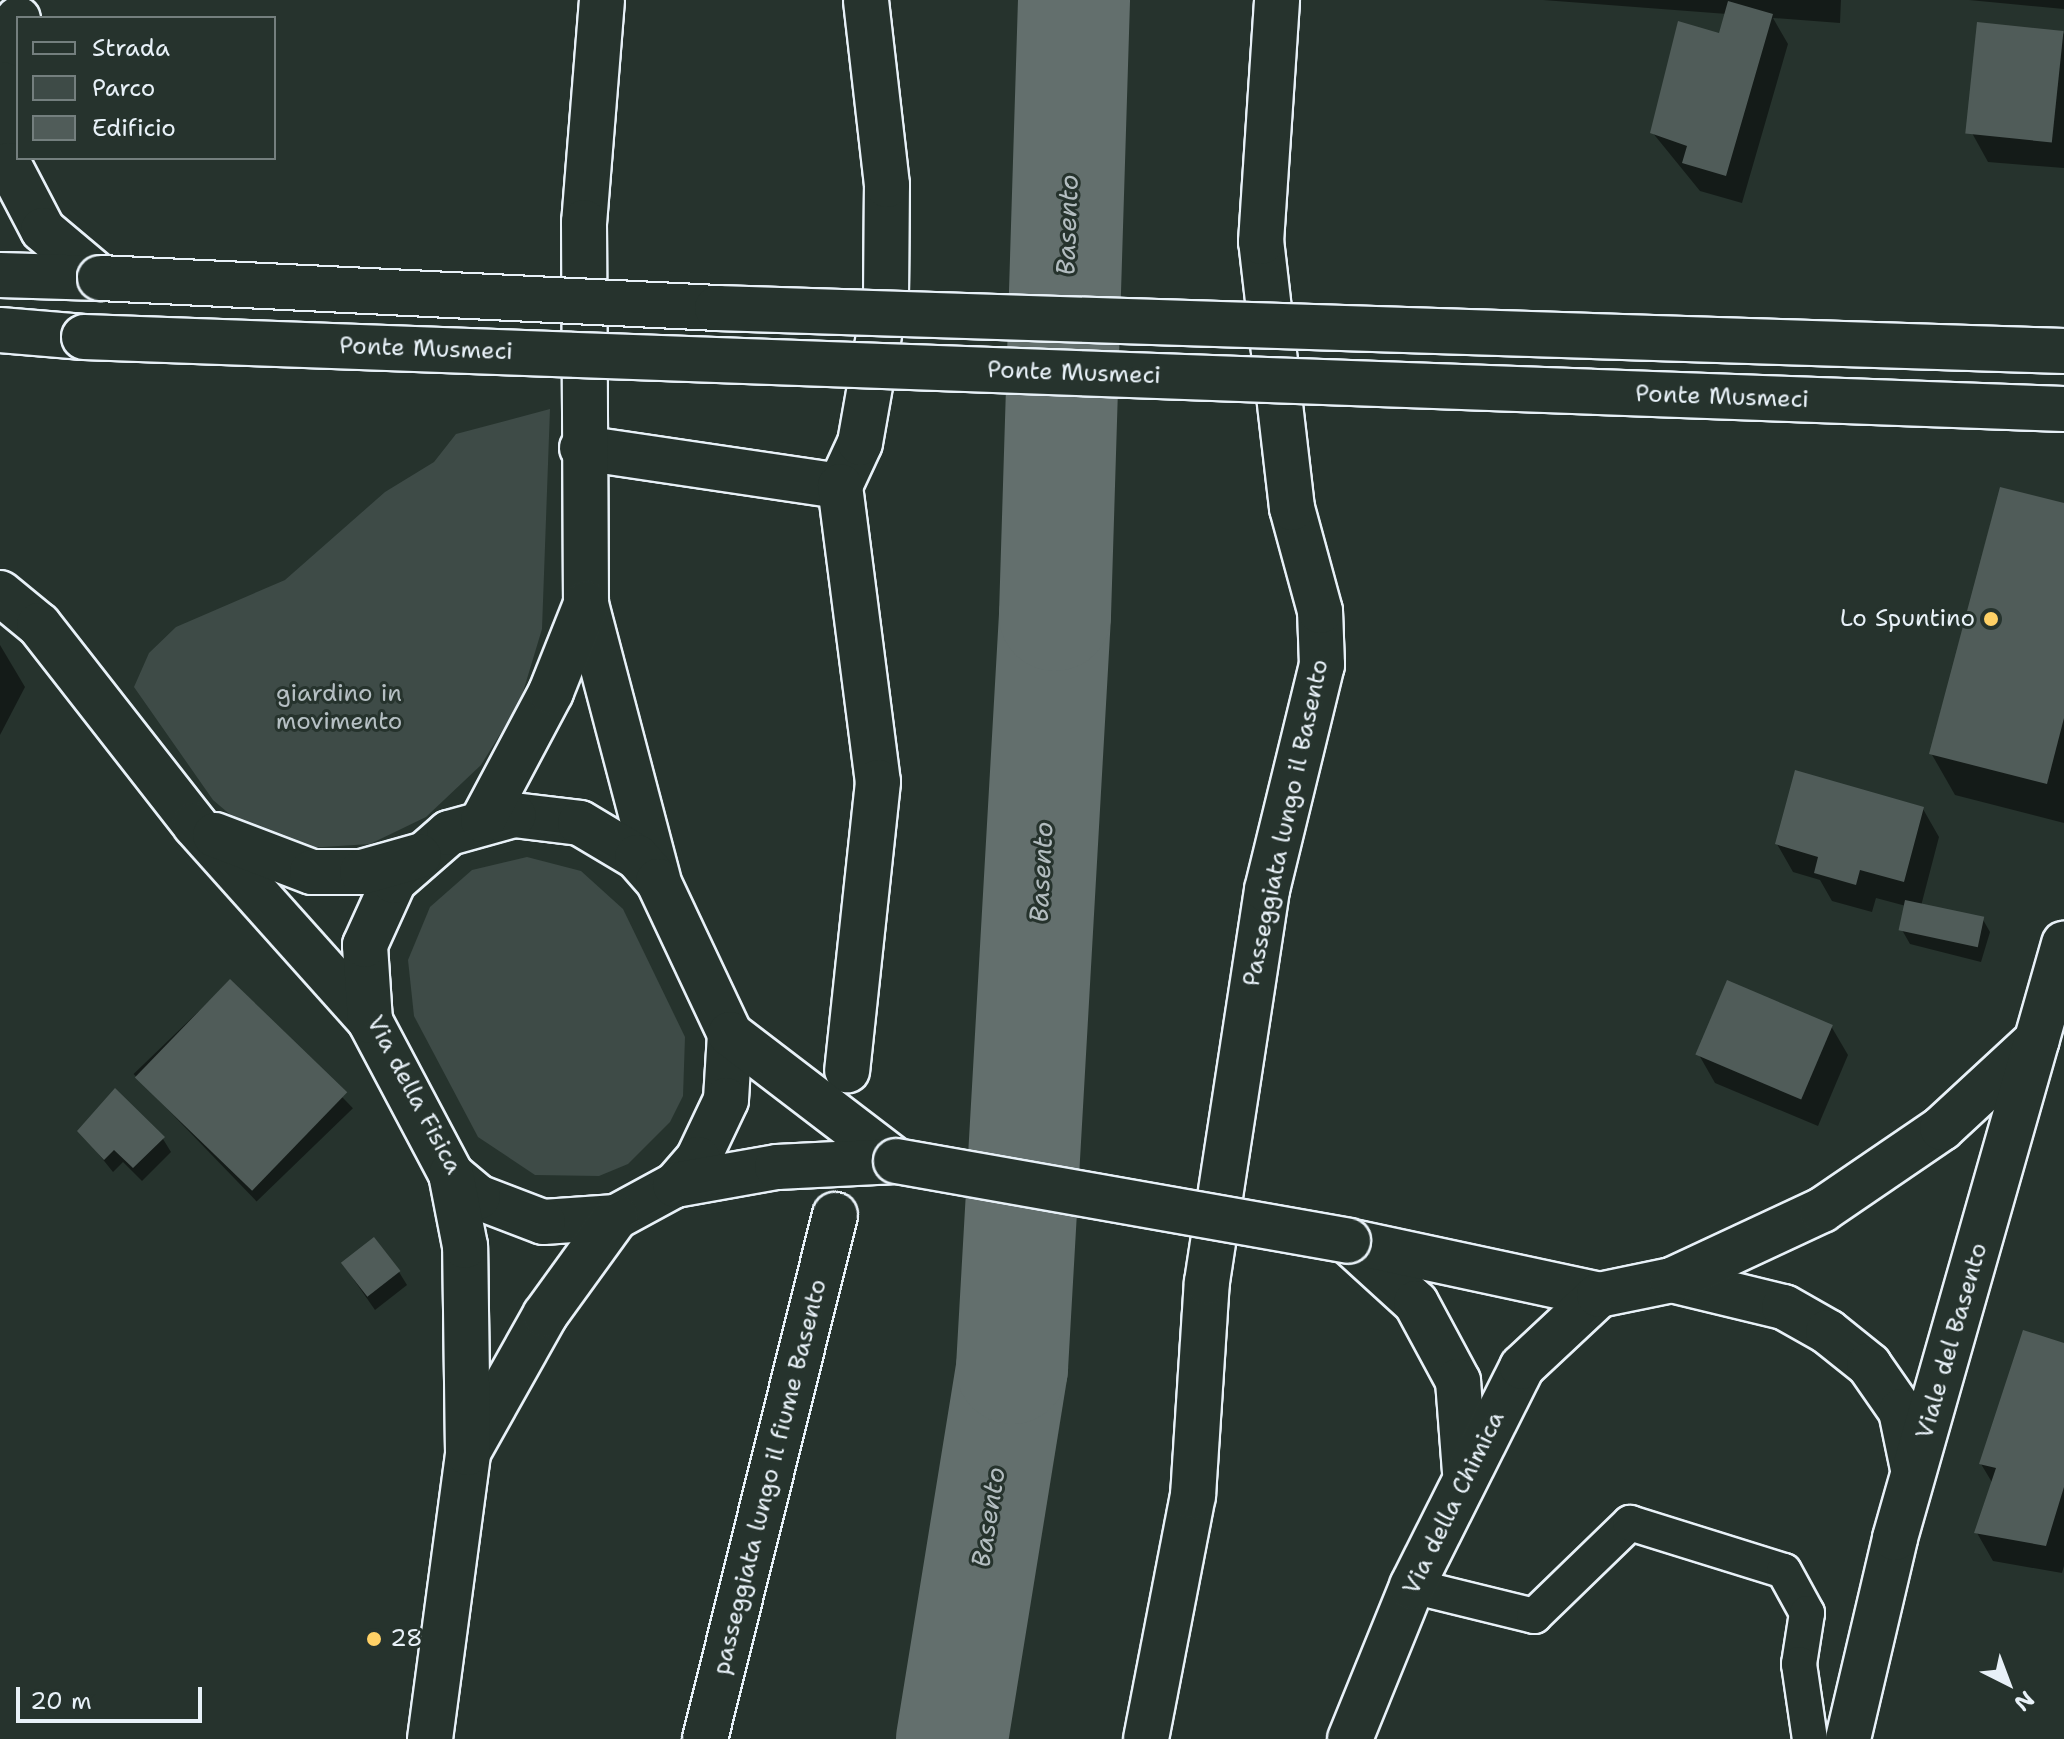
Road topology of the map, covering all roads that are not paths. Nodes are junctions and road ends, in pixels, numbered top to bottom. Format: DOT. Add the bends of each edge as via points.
graph roads {
  1 [pos="590,0"];
  2 [pos="602,0"];
  3 [pos="866,0"];
  4 [pos="1277,0"];
  5 [pos="16,26"];
  6 [pos="598,46"];
  7 [pos="0,275"];
  8 [pos="100,278"];
  9 [pos="0,330"];
  10 [pos="2064,351"];
  11 [pos="2064,409"];
  12 [pos="582,448"];
  13 [pos="840,486"];
  14 [pos="0,593"];
  15 [pos="586,604"];
  16 [pos="483,820"];
  17 [pos="195,825"];
  18 [pos="419,856"];
  19 [pos="658,881"];
  20 [pos="2064,944"];
  21 [pos="370,1021"];
  22 [pos="730,1034"];
  23 [pos="2037,1040"];
  24 [pos="847,1070"];
  25 [pos="896,1161"];
  26 [pos="451,1174"];
  27 [pos="675,1185"];
  28 [pos="835,1215"];
  29 [pos="616,1217"];
  30 [pos="1348,1241"];
  31 [pos="1672,1280"];
  32 [pos="1599,1295"];
  33 [pos="468,1453"];
  34 [pos="1465,1472"];
  35 [pos="1914,1475"];
  36 [pos="1412,1586"];
  37 [pos="1873,1623"];
  38 [pos="430,1739"];
  39 [pos="705,1739"];
  40 [pos="1146,1739"];
  41 [pos="1350,1739"];
  42 [pos="1810,1739"];
  43 [pos="1848,1739"];
  44 [pos="1863,1739"];
  1 -- 6 [label="street"];
  2 -- 6 [label="street"];
  3 -- 13 [label="street" via="887,185 886,296 860,443"];
  4 -- 40 [label="street, Passeggiata lungo il Basento" via="1261,242 1292,508 1320,611 1322,665 1262,921 1207,1282 1193,1496"];
  5 -- 8 [label="street" via="2,84 0,125 23,200 43,230"];
  6 -- 12 [label="street" via="584,222"];
  7 -- 8 [label="street"];
  8 -- 10 [label="street, bridge" via="717,308"];
  9 -- 11 [label="street, Ponte Musmeci, bridge"];
  12 -- 13 [label="street"];
  12 -- 15 [label="street"];
  13 -- 24 [label="street" via="878,782"];
  14 -- 17 [label="street" via="39,625"];
  15 -- 16 [label="street" via="551,692"];
  15 -- 19 [label="street"];
  16 -- 18 [label="street, Via della Fisica"];
  16 -- 19 [label="street, Via della Fisica" via="536,815 580,823 611,837"];
  17 -- 18 [label="street" via="262,859 312,872 362,872"];
  17 -- 21 [label="street"];
  18 -- 21 [label="street, Via della Fisica" via="394,881 365,945"];
  19 -- 22 [label="street, Via della Fisica"];
  20 -- 23 [label="street, Viale del Basento"];
  21 -- 26 [label="street, Via della Fisica"];
  22 -- 25 [label="street"];
  22 -- 27 [label="street, Via della Fisica" via="726,1100 709,1140"];
  23 -- 31 [label="street" via="1891,1165 1822,1210"];
  23 -- 35 [label="street, Viale del Basento"];
  25 -- 27 [label="street" via="777,1167"];
  25 -- 30 [label="street, bridge"];
  26 -- 29 [label="street, Via della Fisica" via="510,1214 580,1223"];
  26 -- 33 [label="street" via="465,1246"];
  27 -- 29 [label="street, Via della Fisica"];
  28 -- 39 [label="street, passeggiata lungo il fiume Basento"];
  29 -- 33 [label="street" via="545,1315"];
  30 -- 32 [label="street"];
  30 -- 34 [label="street" via="1416,1303 1458,1381"];
  31 -- 32 [label="street"];
  31 -- 35 [label="street" via="1784,1307 1828,1332 1869,1365 1901,1411"];
  32 -- 34 [label="street, Via della Chimica" via="1522,1367"];
  33 -- 38 [label="street"];
  34 -- 36 [label="street, Via della Chimica"];
  35 -- 37 [label="street, Viale del Basento"];
  36 -- 41 [label="street, Via della Chimica"];
  36 -- 42 [label="lane" via="1534,1616 1630,1523 1784,1571 1807,1613 1799,1664"];
  37 -- 43 [label="street, Viale del Basento"];
  37 -- 44 [label="lane"];
}
